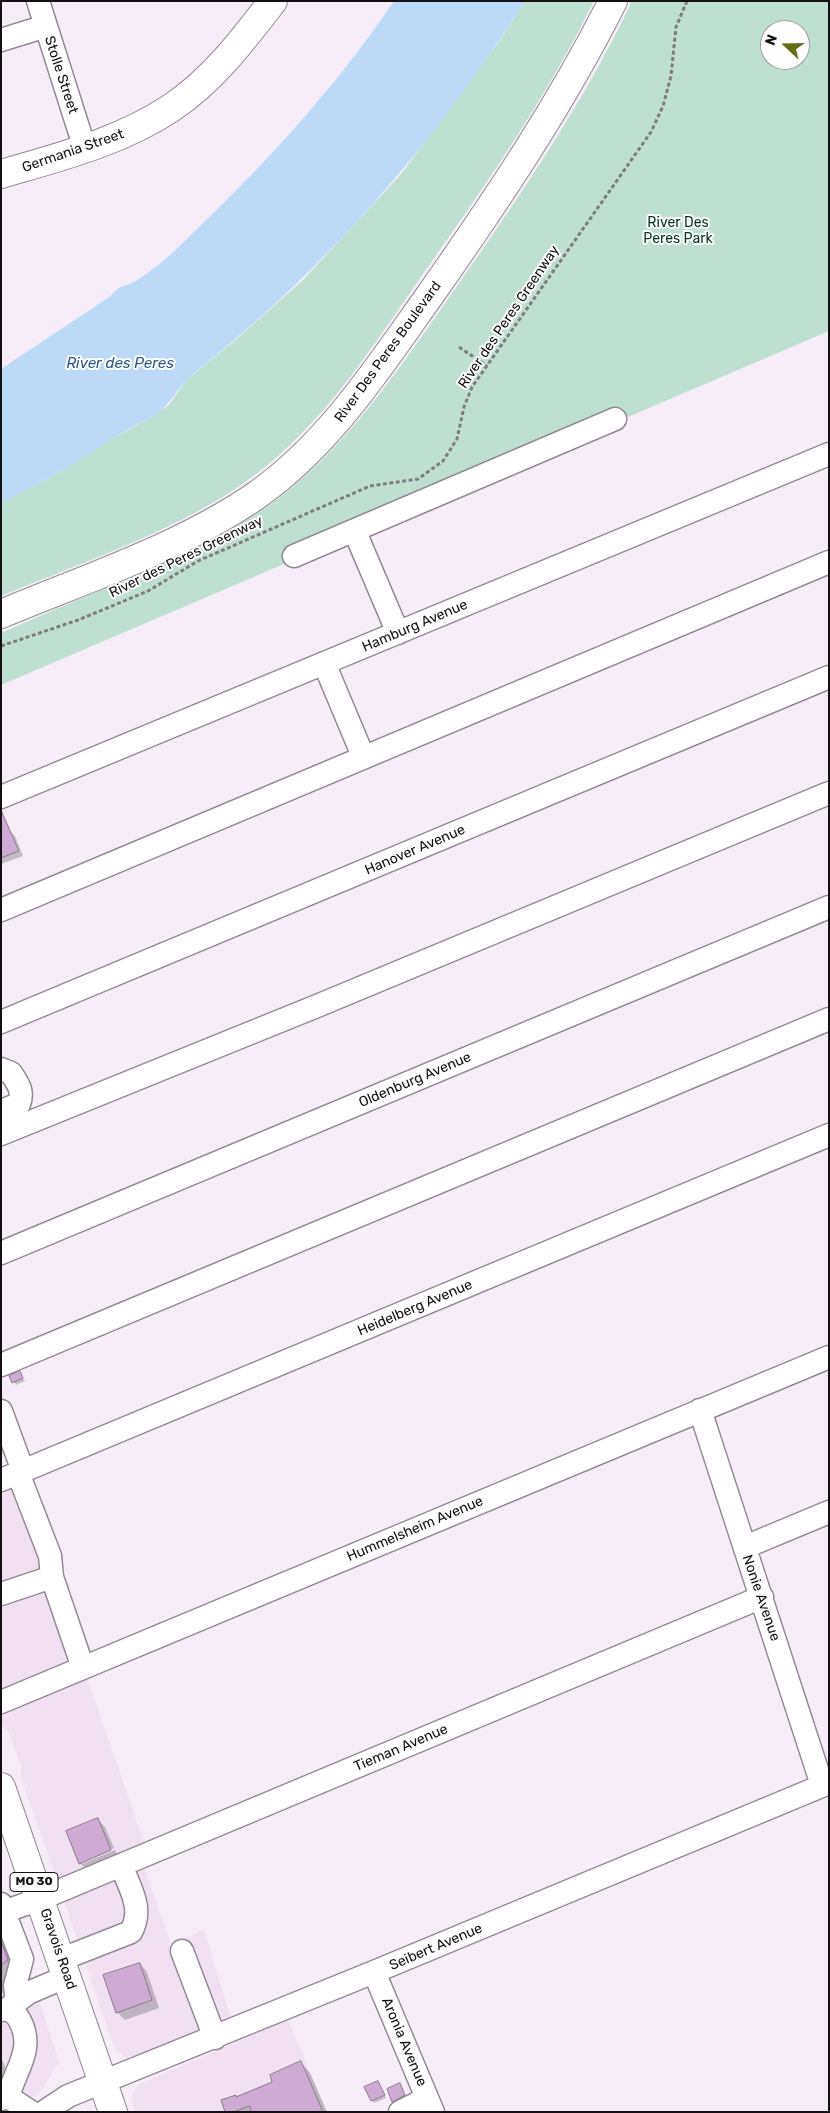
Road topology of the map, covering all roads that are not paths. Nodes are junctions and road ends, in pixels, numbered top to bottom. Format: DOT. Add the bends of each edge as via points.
graph roads {
  1 [pos="38,1"];
  2 [pos="272,1"];
  3 [pos="614,1"];
  4 [pos="46,26"];
  5 [pos="1,40"];
  6 [pos="85,149"];
  7 [pos="1,174"];
  8 [pos="615,419"];
  9 [pos="829,454"];
  10 [pos="355,532"];
  11 [pos="294,556"];
  12 [pos="829,562"];
  13 [pos="1,614"];
  14 [pos="398,633"];
  15 [pos="324,664"];
  16 [pos="829,678"];
  17 [pos="363,756"];
  18 [pos="829,793"];
  19 [pos="1,797"];
  20 [pos="829,907"];
  21 [pos="1,910"];
  22 [pos="829,1019"];
  23 [pos="1,1022"];
  24 [pos="1,1069"];
  25 [pos="1,1111"];
  26 [pos="1,1134"];
  27 [pos="829,1136"];
  28 [pos="1,1253"];
  29 [pos="829,1357"];
  30 [pos="1,1365"];
  31 [pos="700,1410"];
  32 [pos="1,1411"];
  33 [pos="14,1475"];
  34 [pos="829,1512"];
  35 [pos="744,1547"];
  36 [pos="52,1577"];
  37 [pos="1,1594"];
  38 [pos="762,1597"];
  39 [pos="83,1668"];
  40 [pos="1,1702"];
  41 [pos="825,1784"];
  42 [pos="1,1788"];
  43 [pos="121,1865"];
  44 [pos="40,1899"];
  45 [pos="3,1907"];
  46 [pos="182,1952"];
  47 [pos="64,1968"];
  48 [pos="374,1972"];
  49 [pos="8,2007"];
  50 [pos="215,2038"];
  51 [pos="104,2083"];
  52 [pos="5,2098"];
  53 [pos="430,2105"];
  54 [pos="31,2112"];
  55 [pos="44,2112"];
  56 [pos="113,2112"];
  57 [pos="400,2112"];
  1 -- 4 [label="street, Stolle Street"];
  2 -- 6 [label="main road, Germania Street" via="220,66 172,108 117,138"];
  3 -- 13 [label="main road, River Des Peres Boulevard" via="558,104 500,195 373,376 319,441 254,496 204,527"];
  4 -- 5 [label="street"];
  4 -- 6 [label="street, Stolle Street"];
  6 -- 7 [label="main road, Germania Street"];
  8 -- 10 [label="street"];
  9 -- 14 [label="street, Hamburg Avenue"];
  10 -- 11 [label="street"];
  10 -- 14 [label="street"];
  12 -- 17 [label="street"];
  14 -- 15 [label="street, Hamburg Avenue"];
  15 -- 17 [label="street"];
  15 -- 19 [label="street, Hamburg Avenue"];
  16 -- 23 [label="street, Hanover Avenue"];
  17 -- 21 [label="street"];
  18 -- 26 [label="street"];
  20 -- 28 [label="street, Oldenburg Avenue"];
  22 -- 30 [label="street"];
  24 -- 25 [label="street" via="11,1072 21,1089 19,1104"];
  27 -- 33 [label="street, Heidelberg Avenue"];
  29 -- 31 [label="street, Hummelsheim Avenue"];
  31 -- 35 [label="street, Nonie Avenue"];
  31 -- 39 [label="street, Hummelsheim Avenue"];
  32 -- 33 [label="street"];
  33 -- 36 [label="street" via="50,1556"];
  34 -- 35 [label="street"];
  35 -- 38 [label="street, Nonie Avenue"];
  36 -- 37 [label="street"];
  36 -- 39 [label="street"];
  38 -- 41 [label="street, Nonie Avenue"];
  38 -- 43 [label="street, Tieman Avenue"];
  39 -- 40 [label="street, Hummelsheim Avenue"];
  41 -- 48 [label="street, Seibert Avenue"];
  42 -- 44 [label="main road, Gravois Road / MO 30"];
  43 -- 44 [label="street, Tieman Avenue"];
  43 -- 47 [label="street" via="137,1906 138,1920 131,1932"];
  44 -- 45 [label="street, Tieman Avenue"];
  44 -- 47 [label="main road, Gravois Road / MO 30"];
  45 -- 49 [label="street" via="22,1959"];
  46 -- 50 [label="street"];
  47 -- 49 [label="street"];
  47 -- 51 [label="main road, Gravois Road / MO 30"];
  48 -- 50 [label="street, Seibert Avenue"];
  48 -- 53 [label="street, Aronia Avenue"];
  49 -- 52 [label="street" via="25,2030 27,2049"];
  50 -- 51 [label="street, Seibert Avenue"];
  51 -- 55 [label="street, Seibert Avenue" via="68,2096"];
  51 -- 56 [label="main road, Gravois Road / MO 30"];
  52 -- 54 [label="street"];
  53 -- 57 [label="street"];
}
